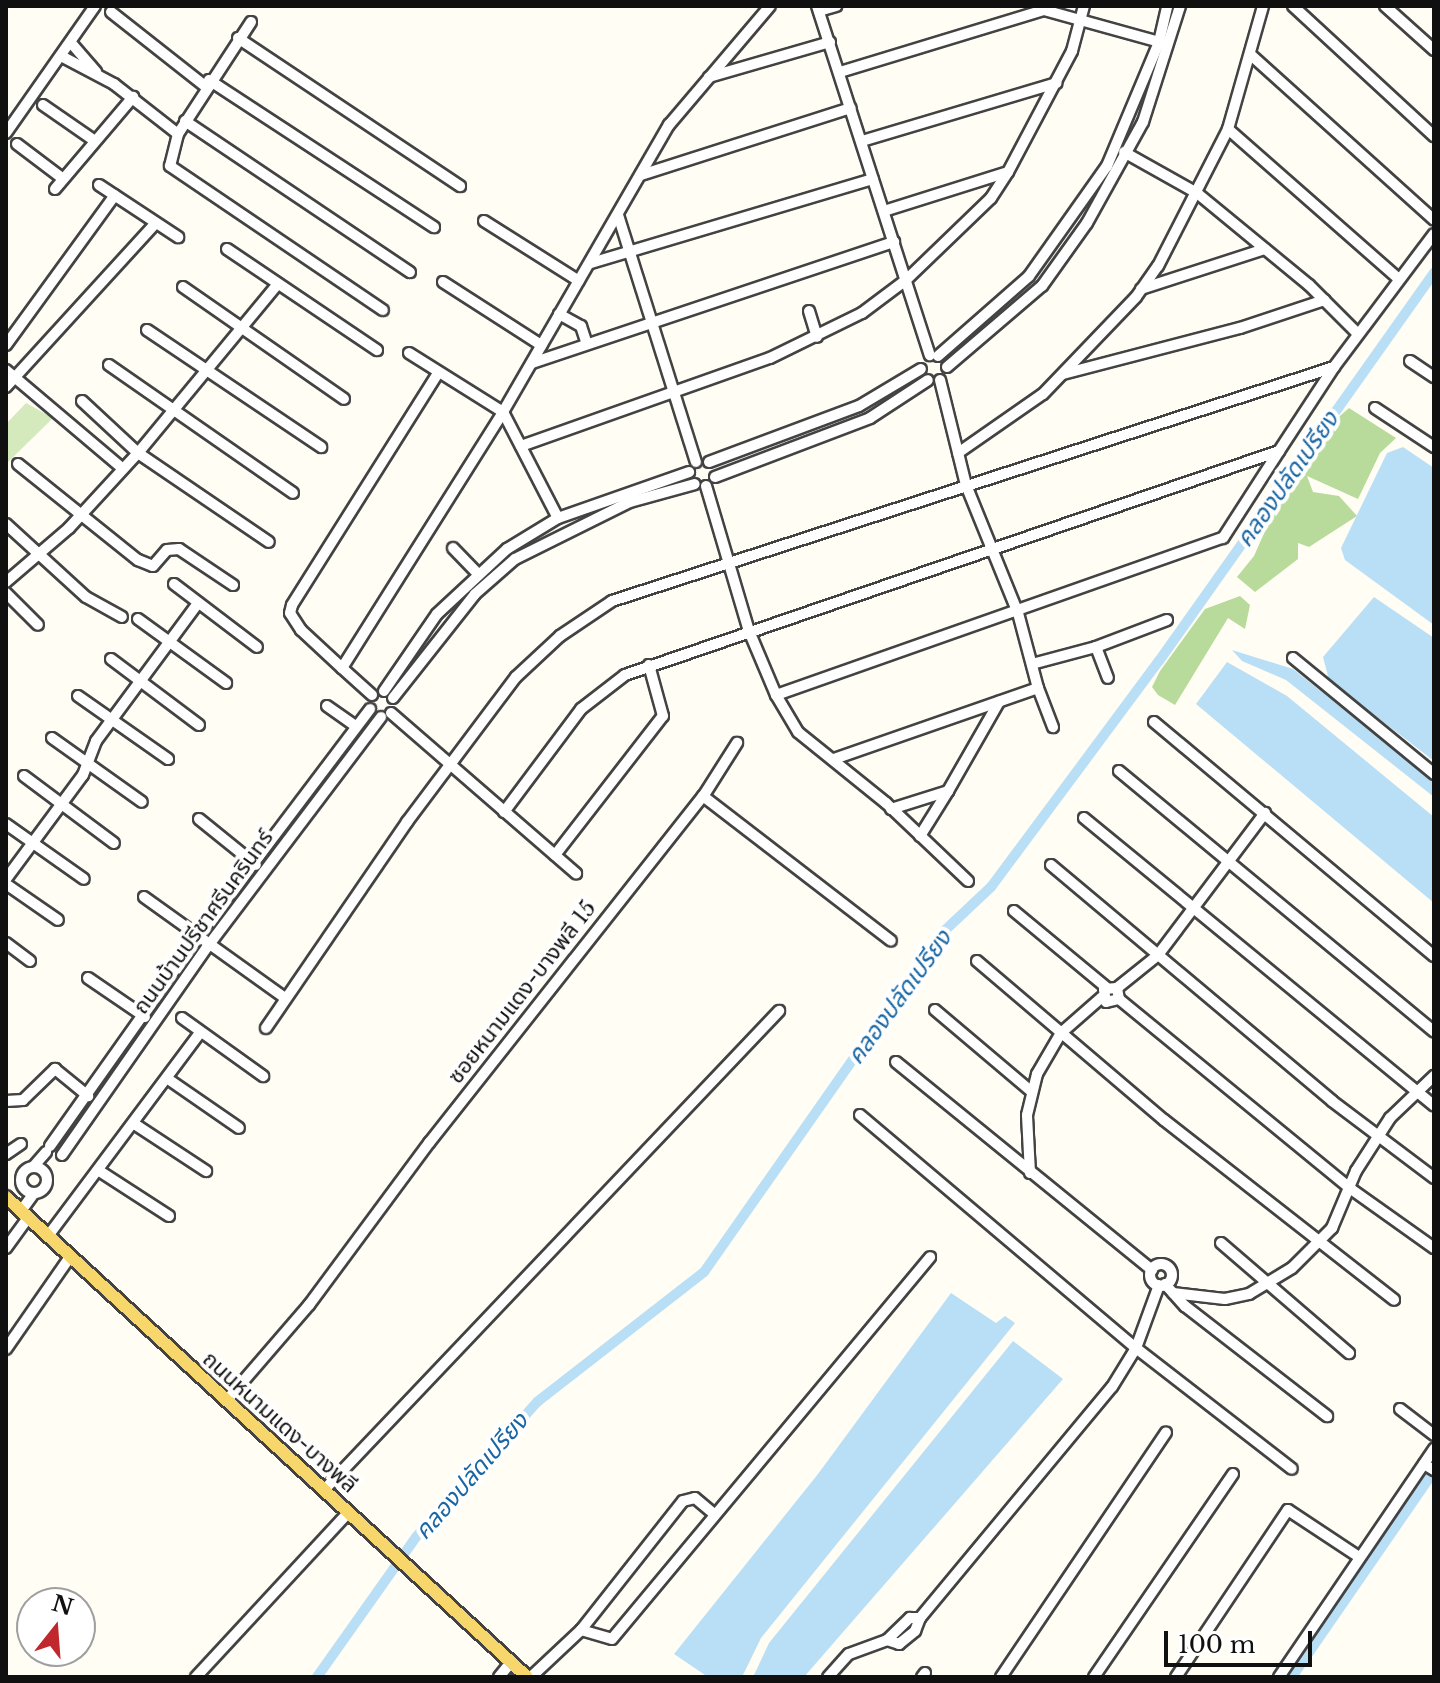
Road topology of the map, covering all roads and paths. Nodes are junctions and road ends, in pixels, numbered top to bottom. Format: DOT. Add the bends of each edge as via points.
graph roads {
  1 [pos="95,6"];
  2 [pos="770,6"];
  3 [pos="836,6"];
  4 [pos="1084,6"];
  5 [pos="1167,6"];
  6 [pos="1180,6"];
  7 [pos="1263,6"];
  8 [pos="1293,6"];
  9 [pos="1385,6"];
  10 [pos="818,9"];
  11 [pos="111,12"];
  12 [pos="1081,18"];
  13 [pos="251,22"];
  14 [pos="238,38"];
  15 [pos="830,42"];
  16 [pos="1159,42"];
  17 [pos="72,44"];
  18 [pos="1434,50"];
  19 [pos="1251,55"];
  20 [pos="63,57"];
  21 [pos="96,72"];
  22 [pos="840,72"];
  23 [pos="707,78"];
  24 [pos="207,83"];
  25 [pos="1057,83"];
  26 [pos="133,97"];
  27 [pos="43,105"];
  28 [pos="851,108"];
  29 [pos="185,121"];
  30 [pos="1228,129"];
  31 [pos="6,133"];
  32 [pos="178,134"];
  33 [pos="1434,136"];
  34 [pos="95,141"];
  35 [pos="862,141"];
  36 [pos="17,144"];
  37 [pos="1116,148"];
  38 [pos="1128,154"];
  39 [pos="1008,172"];
  40 [pos="641,175"];
  41 [pos="62,178"];
  42 [pos="873,179"];
  43 [pos="99,185"];
  44 [pos="460,186"];
  45 [pos="55,189"];
  46 [pos="1197,193"];
  47 [pos="115,195"];
  48 [pos="884,211"];
  49 [pos="618,215"];
  50 [pos="1434,220"];
  51 [pos="484,221"];
  52 [pos="156,223"];
  53 [pos="434,227"];
  54 [pos="1434,234"];
  55 [pos="178,237"];
  56 [pos="894,242"];
  57 [pos="227,249"];
  58 [pos="1265,249"];
  59 [pos="630,253"];
  60 [pos="591,263"];
  61 [pos="410,272"];
  62 [pos="1399,279"];
  63 [pos="906,280"];
  64 [pos="579,281"];
  65 [pos="443,282"];
  66 [pos="278,284"];
  67 [pos="183,287"];
  68 [pos="1141,289"];
  69 [pos="1324,300"];
  70 [pos="383,310"];
  71 [pos="809,311"];
  72 [pos="559,314"];
  73 [pos="654,320"];
  74 [pos="147,330"];
  75 [pos="244,331"];
  76 [pos="1358,334"];
  77 [pos="817,337"];
  78 [pos="587,344"];
  79 [pos="6,345"];
  80 [pos="541,345"];
  81 [pos="377,350"];
  82 [pos="409,353"];
  83 [pos="934,356"];
  84 [pos="1410,361"];
  85 [pos="532,363"];
  86 [pos="109,365"];
  87 [pos="947,367"];
  88 [pos="1334,367"];
  89 [pos="921,369"];
  90 [pos="210,371"];
  91 [pos="438,373"];
  92 [pos="10,374"];
  93 [pos="1063,374"];
  94 [pos="1434,377"];
  95 [pos="934,380"];
  96 [pos="6,387"];
  97 [pos="675,391"];
  98 [pos="344,399"];
  99 [pos="82,401"];
  100 [pos="1375,408"];
  101 [pos="175,411"];
  102 [pos="503,412"];
  103 [pos="521,446"];
  104 [pos="321,447"];
  105 [pos="1434,447"];
  106 [pos="1279,451"];
  107 [pos="138,453"];
  108 [pos="958,453"];
  109 [pos="696,462"];
  110 [pos="709,462"];
  111 [pos="18,464"];
  112 [pos="123,469"];
  113 [pos="689,472"];
  114 [pos="715,477"];
  115 [pos="700,485"];
  116 [pos="966,485"];
  117 [pos="293,493"];
  118 [pos="78,516"];
  119 [pos="558,518"];
  120 [pos="6,524"];
  121 [pos="269,542"];
  122 [pos="453,548"];
  123 [pos="993,551"];
  124 [pos="36,552"];
  125 [pos="730,561"];
  126 [pos="477,573"];
  127 [pos="6,582"];
  128 [pos="174,584"];
  129 [pos="233,585"];
  130 [pos="6,593"];
  131 [pos="198,603"];
  132 [pos="1018,613"];
  133 [pos="122,617"];
  134 [pos="138,619"];
  135 [pos="1167,620"];
  136 [pos="38,625"];
  137 [pos="749,631"];
  138 [pos="170,642"];
  139 [pos="257,647"];
  140 [pos="1096,647"];
  141 [pos="1293,658"];
  142 [pos="111,659"];
  143 [pos="1032,664"];
  144 [pos="649,665"];
  145 [pos="342,668"];
  146 [pos="1108,678"];
  147 [pos="140,683"];
  148 [pos="226,683"];
  149 [pos="1038,688"];
  150 [pos="372,695"];
  151 [pos="389,695"];
  152 [pos="776,695"];
  153 [pos="78,696"];
  154 [pos="999,702"];
  155 [pos="327,706"];
  156 [pos="370,709"];
  157 [pos="386,715"];
  158 [pos="111,720"];
  159 [pos="1154,722"];
  160 [pos="199,725"];
  161 [pos="356,726"];
  162 [pos="1053,727"];
  163 [pos="52,738"];
  164 [pos="737,743"];
  165 [pos="168,759"];
  166 [pos="834,759"];
  167 [pos="88,763"];
  168 [pos="450,764"];
  169 [pos="1119,771"];
  170 [pos="1434,774"];
  171 [pos="24,776"];
  172 [pos="948,791"];
  173 [pos="704,795"];
  174 [pos="142,802"];
  175 [pos="61,803"];
  176 [pos="891,809"];
  177 [pos="504,812"];
  178 [pos="1265,813"];
  179 [pos="1084,818"];
  180 [pos="199,819"];
  181 [pos="6,824"];
  182 [pos="920,836"];
  183 [pos="32,842"];
  184 [pos="114,843"];
  185 [pos="555,855"];
  186 [pos="1227,857"];
  187 [pos="253,863"];
  188 [pos="1051,865"];
  189 [pos="264,871"];
  190 [pos="576,873"];
  191 [pos="84,879"];
  192 [pos="6,881"];
  193 [pos="968,881"];
  194 [pos="144,897"];
  195 [pos="1194,908"];
  196 [pos="1014,911"];
  197 [pos="58,920"];
  198 [pos="197,938"];
  199 [pos="891,941"];
  200 [pos="6,943"];
  201 [pos="208,946"];
  202 [pos="1158,955"];
  203 [pos="1434,956"];
  204 [pos="30,961"];
  205 [pos="977,961"];
  206 [pos="88,978"];
  207 [pos="1111,993"];
  208 [pos="285,998"];
  209 [pos="935,1010"];
  210 [pos="779,1011"];
  211 [pos="143,1015"];
  212 [pos="182,1018"];
  213 [pos="153,1024"];
  214 [pos="266,1028"];
  215 [pos="1434,1032"];
  216 [pos="200,1033"];
  217 [pos="1061,1033"];
  218 [pos="896,1062"];
  219 [pos="263,1076"];
  220 [pos="1434,1076"];
  221 [pos="168,1079"];
  222 [pos="1032,1092"];
  223 [pos="1415,1093"];
  224 [pos="85,1094"];
  225 [pos="6,1101"];
  226 [pos="97,1103"];
  227 [pos="1434,1106"];
  228 [pos="860,1115"];
  229 [pos="136,1125"];
  230 [pos="239,1128"];
  231 [pos="1377,1137"];
  232 [pos="21,1144"];
  233 [pos="6,1154"];
  234 [pos="33,1167"];
  235 [pos="206,1171"];
  236 [pos="101,1172"];
  237 [pos="1030,1173"];
  238 [pos="46,1174"];
  239 [pos="1434,1178"];
  240 [pos="22,1183"];
  241 [pos="1351,1189"];
  242 [pos="34,1193"];
  243 [pos="7,1198"];
  244 [pos="25,1214"];
  245 [pos="169,1216"];
  246 [pos="48,1236"];
  247 [pos="1221,1243"];
  248 [pos="1319,1243"];
  249 [pos="6,1248"];
  250 [pos="1434,1248"];
  251 [pos="70,1257"];
  252 [pos="930,1257"];
  253 [pos="1152,1270"];
  254 [pos="1270,1284"];
  255 [pos="1166,1287"];
  256 [pos="1394,1300"];
  257 [pos="1136,1348"];
  258 [pos="6,1349"];
  259 [pos="1349,1353"];
  260 [pos="227,1400"];
  261 [pos="1400,1409"];
  262 [pos="1327,1416"];
  263 [pos="1166,1432"];
  264 [pos="1434,1435"];
  265 [pos="1434,1449"];
  266 [pos="1424,1464"];
  267 [pos="1292,1469"];
  268 [pos="1434,1470"];
  269 [pos="1233,1474"];
  270 [pos="324,1490"];
  271 [pos="349,1512"];
  272 [pos="713,1513"];
  273 [pos="1359,1557"];
  274 [pos="581,1630"];
  275 [pos="511,1662"];
  276 [pos="196,1677"];
  277 [pos="499,1677"];
  278 [pos="529,1677"];
  279 [pos="828,1677"];
  280 [pos="1001,1677"];
  281 [pos="1094,1677"];
  282 [pos="1176,1677"];
  283 [pos="1279,1677"];
  1 -- 17 [label="street"];
  2 -- 23 [label="street"];
  3 -- 10 [label="street"];
  4 -- 12 [label="street"];
  5 -- 16 [label="street"];
  6 -- 38 [label="street"];
  7 -- 19 [label="street"];
  8 -- 33 [label="street"];
  9 -- 18 [label="street"];
  10 -- 15 [label="street"];
  11 -- 24 [label="street"];
  12 -- 16 [label="street"];
  12 -- 22 [label="street" via="1044,10"];
  12 -- 25 [label="street"];
  13 -- 14 [label="street"];
  14 -- 24 [label="street"];
  14 -- 44 [label="street"];
  15 -- 22 [label="street"];
  15 -- 23 [label="street"];
  16 -- 37 [label="street"];
  17 -- 20 [label="street"];
  17 -- 21 [label="street"];
  19 -- 30 [label="street"];
  19 -- 50 [label="street"];
  20 -- 21 [label="street"];
  20 -- 31 [label="street"];
  21 -- 26 [label="street"];
  22 -- 28 [label="street"];
  23 -- 40 [label="street" via="669,125"];
  24 -- 29 [label="street"];
  24 -- 53 [label="street"];
  25 -- 35 [label="street"];
  25 -- 39 [label="street"];
  26 -- 32 [label="street"];
  26 -- 34 [label="street"];
  27 -- 34 [label="street"];
  28 -- 35 [label="street"];
  28 -- 40 [label="street"];
  29 -- 32 [label="street"];
  29 -- 61 [label="street"];
  30 -- 46 [label="street"];
  30 -- 62 [label="street"];
  32 -- 70 [label="street" via="168,159 177,174"];
  34 -- 41 [label="street"];
  35 -- 42 [label="street"];
  36 -- 41 [label="street"];
  37 -- 38 [label="street"];
  37 -- 83 [label="street" via="1029,276"];
  38 -- 46 [label="street"];
  38 -- 87 [label="street" via="1042,286"];
  39 -- 48 [label="street"];
  39 -- 63 [label="street" via="981,208"];
  40 -- 49 [label="street"];
  41 -- 45 [label="street"];
  42 -- 48 [label="street"];
  42 -- 59 [label="street"];
  43 -- 47 [label="street"];
  46 -- 58 [label="street"];
  46 -- 68 [label="street"];
  47 -- 52 [label="street"];
  47 -- 79 [label="street"];
  48 -- 56 [label="street"];
  49 -- 59 [label="street"];
  49 -- 60 [label="street"];
  51 -- 64 [label="street"];
  52 -- 55 [label="street"];
  52 -- 92 [label="street"];
  54 -- 62 [label="street"];
  56 -- 63 [label="street"];
  56 -- 73 [label="street"];
  57 -- 66 [label="street"];
  58 -- 68 [label="street"];
  58 -- 69 [label="street"];
  59 -- 60 [label="street"];
  59 -- 73 [label="street"];
  60 -- 64 [label="street"];
  62 -- 76 [label="street"];
  63 -- 77 [label="street" via="862,313"];
  63 -- 83 [label="street"];
  64 -- 72 [label="street"];
  65 -- 80 [label="street"];
  66 -- 75 [label="street"];
  66 -- 81 [label="street"];
  67 -- 75 [label="street"];
  68 -- 93 [label="street"];
  69 -- 76 [label="street"];
  69 -- 93 [label="street" via="1240,328"];
  71 -- 77 [label="street"];
  72 -- 78 [label="street" via="581,326"];
  72 -- 80 [label="street"];
  73 -- 78 [label="street"];
  73 -- 97 [label="street"];
  74 -- 90 [label="street"];
  75 -- 90 [label="street"];
  75 -- 98 [label="street"];
  76 -- 88 [label="street"];
  77 -- 97 [label="street"];
  78 -- 85 [label="street"];
  80 -- 85 [label="street"];
  82 -- 91 [label="street"];
  83 -- 87 [label="street"];
  83 -- 89 [label="street"];
  84 -- 94 [label="street"];
  85 -- 102 [label="street"];
  86 -- 101 [label="street"];
  87 -- 95 [label="street"];
  88 -- 106 [label="street"];
  88 -- 116 [label="street"];
  89 -- 95 [label="street"];
  89 -- 110 [label="street" via="859,406"];
  90 -- 101 [label="street"];
  90 -- 104 [label="street"];
  91 -- 102 [label="street"];
  91 -- 145 [label="street" via="292,605 290,613 301,630"];
  92 -- 96 [label="street"];
  92 -- 112 [label="street"];
  93 -- 108 [label="street"];
  95 -- 108 [label="street"];
  95 -- 114 [label="street" via="870,418"];
  97 -- 103 [label="street"];
  97 -- 109 [label="street"];
  99 -- 107 [label="street"];
  100 -- 105 [label="street"];
  101 -- 107 [label="street"];
  101 -- 117 [label="street"];
  102 -- 103 [label="street"];
  102 -- 145 [label="street"];
  103 -- 119 [label="street"];
  106 -- 123 [label="street"];
  106 -- 132 [label="street" via="1223,538"];
  107 -- 112 [label="street"];
  107 -- 121 [label="street"];
  108 -- 116 [label="street"];
  109 -- 110 [label="street"];
  109 -- 113 [label="street"];
  110 -- 114 [label="street"];
  111 -- 118 [label="street"];
  112 -- 118 [label="street"];
  113 -- 115 [label="street"];
  113 -- 119 [label="street, ถนนบ้านปรีชาศรีนครินทร์"];
  114 -- 115 [label="street"];
  115 -- 125 [label="street"];
  115 -- 151 [label="street" via="630,502 515,559 466,605"];
  116 -- 123 [label="street"];
  116 -- 125 [label="street"];
  118 -- 124 [label="street"];
  118 -- 129 [label="street" via="147,564 157,563 167,550 179,549"];
  119 -- 126 [label="street, ถนนบ้านปรีชาศรีนครินทร์"];
  120 -- 124 [label="street"];
  122 -- 126 [label="street"];
  123 -- 132 [label="street"];
  123 -- 137 [label="street"];
  124 -- 127 [label="street"];
  124 -- 133 [label="street" via="92,601"];
  125 -- 137 [label="street"];
  125 -- 168 [label="street" via="612,601 560,636 516,677"];
  126 -- 151 [label="street, ถนนบ้านปรีชาศรีนครินทร์" via="437,614"];
  128 -- 131 [label="street"];
  130 -- 136 [label="street"];
  131 -- 138 [label="street"];
  131 -- 139 [label="street"];
  132 -- 143 [label="street"];
  132 -- 152 [label="street"];
  134 -- 138 [label="street"];
  135 -- 140 [label="street"];
  137 -- 144 [label="street"];
  137 -- 152 [label="street"];
  138 -- 147 [label="street"];
  138 -- 148 [label="street"];
  140 -- 143 [label="street"];
  140 -- 146 [label="street"];
  141 -- 170 [label="street"];
  142 -- 147 [label="street"];
  143 -- 149 [label="street"];
  144 -- 177 [label="street" via="625,675 581,709"];
  144 -- 185 [label="street" via="663,716"];
  145 -- 150 [label="street"];
  147 -- 158 [label="street"];
  147 -- 160 [label="street"];
  149 -- 154 [label="street"];
  149 -- 162 [label="street"];
  150 -- 151 [label="street"];
  150 -- 156 [label="street"];
  151 -- 157 [label="street, ถนนบ้านปรีชาศรีนครินทร์"];
  152 -- 166 [label="street" via="798,732"];
  153 -- 158 [label="street"];
  154 -- 166 [label="street"];
  154 -- 172 [label="street"];
  155 -- 161 [label="street"];
  156 -- 157 [label="street"];
  156 -- 161 [label="street, ถนนบ้านปรีชาศรีนครินทร์"];
  157 -- 168 [label="street"];
  157 -- 189 [label="street, ถนนบ้านปรีชาศรีนครินทร์"];
  158 -- 165 [label="street"];
  158 -- 167 [label="street" via="92,747"];
  159 -- 178 [label="street"];
  161 -- 187 [label="street, ถนนบ้านปรีชาศรีนครินทร์"];
  163 -- 167 [label="street"];
  164 -- 173 [label="street, ซอยหนามแดง-บางพลี 15"];
  166 -- 176 [label="street"];
  167 -- 174 [label="street"];
  167 -- 175 [label="street"];
  168 -- 177 [label="street"];
  168 -- 208 [label="street"];
  169 -- 186 [label="street"];
  171 -- 175 [label="street"];
  172 -- 176 [label="street"];
  172 -- 182 [label="street"];
  173 -- 199 [label="street"];
  173 -- 260 [label="street, ซอยหนามแดง-บางพลี 15" via="437,1131 309,1305"];
  175 -- 183 [label="street"];
  175 -- 184 [label="street"];
  176 -- 182 [label="street"];
  177 -- 185 [label="street"];
  178 -- 186 [label="street"];
  178 -- 203 [label="street"];
  179 -- 195 [label="street"];
  180 -- 187 [label="street"];
  181 -- 183 [label="street"];
  182 -- 193 [label="street"];
  183 -- 191 [label="street"];
  183 -- 192 [label="street"];
  185 -- 190 [label="street"];
  186 -- 195 [label="street"];
  186 -- 215 [label="street"];
  187 -- 189 [label="street"];
  187 -- 198 [label="street, ถนนบ้านปรีชาศรีนครินทร์"];
  188 -- 202 [label="street"];
  189 -- 201 [label="street, ถนนบ้านปรีชาศรีนครินทร์"];
  192 -- 197 [label="street"];
  194 -- 198 [label="street"];
  195 -- 202 [label="street"];
  195 -- 223 [label="street"];
  196 -- 207 [label="street"];
  198 -- 201 [label="street"];
  198 -- 211 [label="street, ถนนบ้านปรีชาศรีนครินทร์"];
  200 -- 204 [label="street"];
  201 -- 208 [label="street"];
  201 -- 213 [label="street, ถนนบ้านปรีชาศรีนครินทร์"];
  202 -- 207 [label="street"];
  202 -- 231 [label="street"];
  205 -- 217 [label="street"];
  206 -- 211 [label="street"];
  207 -- 217 [label="street"];
  207 -- 241 [label="street"];
  208 -- 214 [label="street"];
  209 -- 222 [label="street"];
  210 -- 270 [label="street"];
  211 -- 213 [label="street"];
  211 -- 224 [label="street, ถนนบ้านปรีชาศรีนครินทร์"];
  212 -- 216 [label="street"];
  213 -- 226 [label="street, ถนนบ้านปรีชาศรีนครินทร์"];
  216 -- 219 [label="street"];
  216 -- 221 [label="street"];
  217 -- 222 [label="street"];
  217 -- 248 [label="street"];
  218 -- 237 [label="street"];
  220 -- 223 [label="street"];
  221 -- 229 [label="street"];
  221 -- 230 [label="street"];
  222 -- 237 [label="street" via="1027,1115"];
  223 -- 227 [label="street"];
  223 -- 231 [label="street"];
  224 -- 225 [label="street" via="55,1069 23,1100"];
  224 -- 226 [label="street"];
  224 -- 234 [label="street, ถนนบ้านปรีชาศรีนครินทร์"];
  226 -- 238 [label="street, ถนนบ้านปรีชาศรีนครินทร์"];
  228 -- 257 [label="street"];
  229 -- 235 [label="street"];
  229 -- 236 [label="street"];
  231 -- 239 [label="street"];
  231 -- 241 [label="street"];
  232 -- 233 [label="street"];
  234 -- 238 [label="street"];
  234 -- 240 [label="street" via="22,1174"];
  236 -- 245 [label="street"];
  236 -- 246 [label="street"];
  237 -- 253 [label="street"];
  238 -- 242 [label="street" via="45,1187"];
  240 -- 242 [label="street"];
  240 -- 243 [label="street"];
  241 -- 248 [label="street"];
  241 -- 250 [label="street"];
  242 -- 244 [label="street"];
  243 -- 244 [label="main road, ถนนหนามแดง-บางพลี"];
  244 -- 246 [label="main road, ถนนหนามแดง-บางพลี"];
  244 -- 249 [label="street"];
  246 -- 251 [label="main road, ถนนหนามแดง-บางพลี"];
  247 -- 254 [label="street"];
  248 -- 254 [label="street"];
  248 -- 256 [label="street"];
  251 -- 258 [label="street"];
  251 -- 260 [label="main road, ถนนหนามแดง-บางพลี"];
  252 -- 272 [label="street"];
  253 -- 255 [label="street" via="1151,1279"];
  253 -- 255 [label="street" via="1161,1264 1169,1267"];
  254 -- 255 [label="street" via="1225,1299"];
  254 -- 259 [label="street"];
  255 -- 257 [label="street"];
  255 -- 262 [label="street"];
  257 -- 267 [label="street"];
  257 -- 279 [label="street" via="1112,1387 920,1618 910,1618 887,1640 849,1654"];
  260 -- 270 [label="main road, ถนนหนามแดง-บางพลี"];
  261 -- 264 [label="street"];
  263 -- 280 [label="street"];
  265 -- 266 [label="street"];
  266 -- 268 [label="street"];
  266 -- 273 [label="street"];
  269 -- 281 [label="street"];
  270 -- 271 [label="main road, ถนนหนามแดง-บางพลี"];
  271 -- 275 [label="main road, ถนนหนามแดง-บางพลี"];
  271 -- 276 [label="street"];
  272 -- 274 [label="street" via="612,1639"];
  272 -- 274 [label="street" via="695,1498 683,1501"];
  273 -- 282 [label="street" via="1288,1510"];
  273 -- 283 [label="street"];
  274 -- 278 [label="street"];
  275 -- 277 [label="street"];
  275 -- 278 [label="main road, ถนนหนามแดง-บางพลี"];
}
